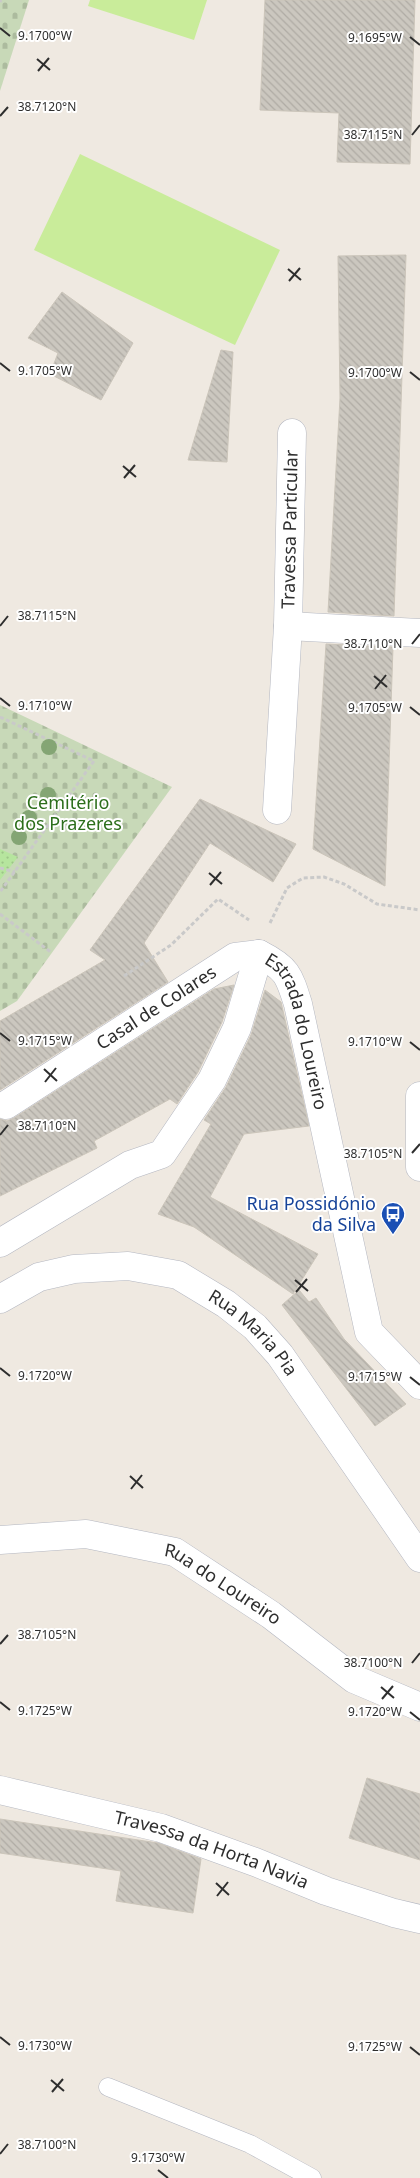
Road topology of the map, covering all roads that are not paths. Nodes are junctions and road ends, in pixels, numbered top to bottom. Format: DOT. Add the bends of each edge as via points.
graph roads {
  1 [pos="292,433"];
  2 [pos="288,626"];
  3 [pos="420,633"];
  4 [pos="277,810"];
  5 [pos="262,943"];
  6 [pos="420,1096"];
  7 [pos="6,1105"];
  8 [pos="420,1167"];
  9 [pos="0,1243"];
  10 [pos="0,1299"];
  11 [pos="420,1385"];
  12 [pos="0,1540"];
  13 [pos="420,1558"];
  14 [pos="420,1708"];
  15 [pos="0,1790"];
  16 [pos="420,1918"];
  17 [pos="108,2087"];
  18 [pos="312,2178"];
  1 -- 2 [label="street, Travessa Particular"];
  2 -- 3 [label="street, Travessa Particular"];
  2 -- 4 [label="street, Travessa Particular"];
  5 -- 7 [label="street, Casal de Colares" via="234,957"];
  5 -- 9 [label="street, Estrada do Loureiro" via="238,1028 212,1080 162,1154 130,1165"];
  5 -- 11 [label="street, Estrada do Loureiro" via="291,982 298,1004 369,1332"];
  6 -- 8 [label="street"];
  10 -- 13 [label="street, Rua Maria Pia" via="39,1277 74,1269 128,1266 178,1275 218,1299 255,1328 280,1355"];
  12 -- 14 [label="street, Rua do Loureiro" via="86,1534 175,1552 271,1615 354,1679"];
  15 -- 16 [label="street, Travessa da Horta Navia" via="161,1828 326,1891"];
  17 -- 18 [label="lane" via="250,2144"];
}
